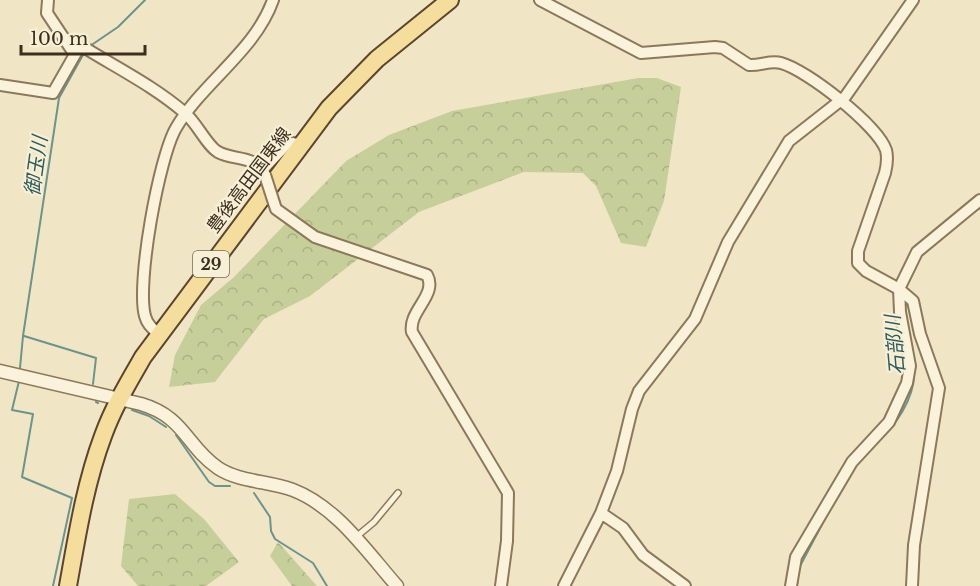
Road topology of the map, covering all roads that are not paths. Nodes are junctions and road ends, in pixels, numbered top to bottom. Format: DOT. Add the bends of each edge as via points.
graph roads {
  1 [pos="48,0"];
  2 [pos="273,0"];
  3 [pos="450,0"];
  4 [pos="540,0"];
  5 [pos="912,0"];
  6 [pos="84,50"];
  7 [pos="0,85"];
  8 [pos="840,101"];
  9 [pos="186,114"];
  10 [pos="300,145"];
  11 [pos="264,172"];
  12 [pos="980,200"];
  13 [pos="904,293"];
  14 [pos="159,334"];
  15 [pos="0,371"];
  16 [pos="119,399"];
  17 [pos="398,493"];
  18 [pos="601,513"];
  19 [pos="355,538"];
  20 [pos="68,586"];
  21 [pos="397,586"];
  22 [pos="501,586"];
  23 [pos="564,586"];
  24 [pos="685,586"];
  25 [pos="791,586"];
  26 [pos="912,586"];
  1 -- 6 [label="street" via="47,13 60,36 71,49"];
  2 -- 9 [label="street" via="251,38"];
  3 -- 10 [label="main road, 豊後高田国東線 / 29" via="377,59 329,108"];
  4 -- 8 [label="street" via="633,51 648,54 723,48 749,65 783,63 809,76"];
  5 -- 8 [label="street" via="856,84"];
  6 -- 7 [label="street" via="53,93"];
  6 -- 9 [label="street" via="146,84"];
  8 -- 13 [label="street" via="880,140 887,160 858,251 858,263"];
  8 -- 18 [label="street" via="789,141 728,242 695,319 639,391"];
  9 -- 11 [label="street" via="214,149 252,161"];
  9 -- 14 [label="street" via="168,144 143,274 145,320"];
  10 -- 11 [label="street" via="290,143"];
  10 -- 14 [label="main road, 豊後高田国東線 / 29"];
  11 -- 22 [label="street, bridge" via="276,208 315,237 427,275 430,288 412,321 412,332 508,493"];
  12 -- 13 [label="street" via="917,252"];
  13 -- 25 [label="street" via="900,312 910,366 907,383 890,422 852,462 796,557"];
  13 -- 26 [label="street" via="915,304 920,334 939,388 914,545"];
  14 -- 16 [label="main road, 豊後高田国東線 / 29"];
  15 -- 16 [label="street"];
  16 -- 19 [label="street" via="163,412 223,471 304,495 336,518"];
  16 -- 20 [label="main road, 豊後高田国東線 / 29" via="91,472"];
  17 -- 19 [label="lane"];
  18 -- 23 [label="street"];
  18 -- 24 [label="street" via="623,528 643,555"];
  19 -- 21 [label="street"];
}
